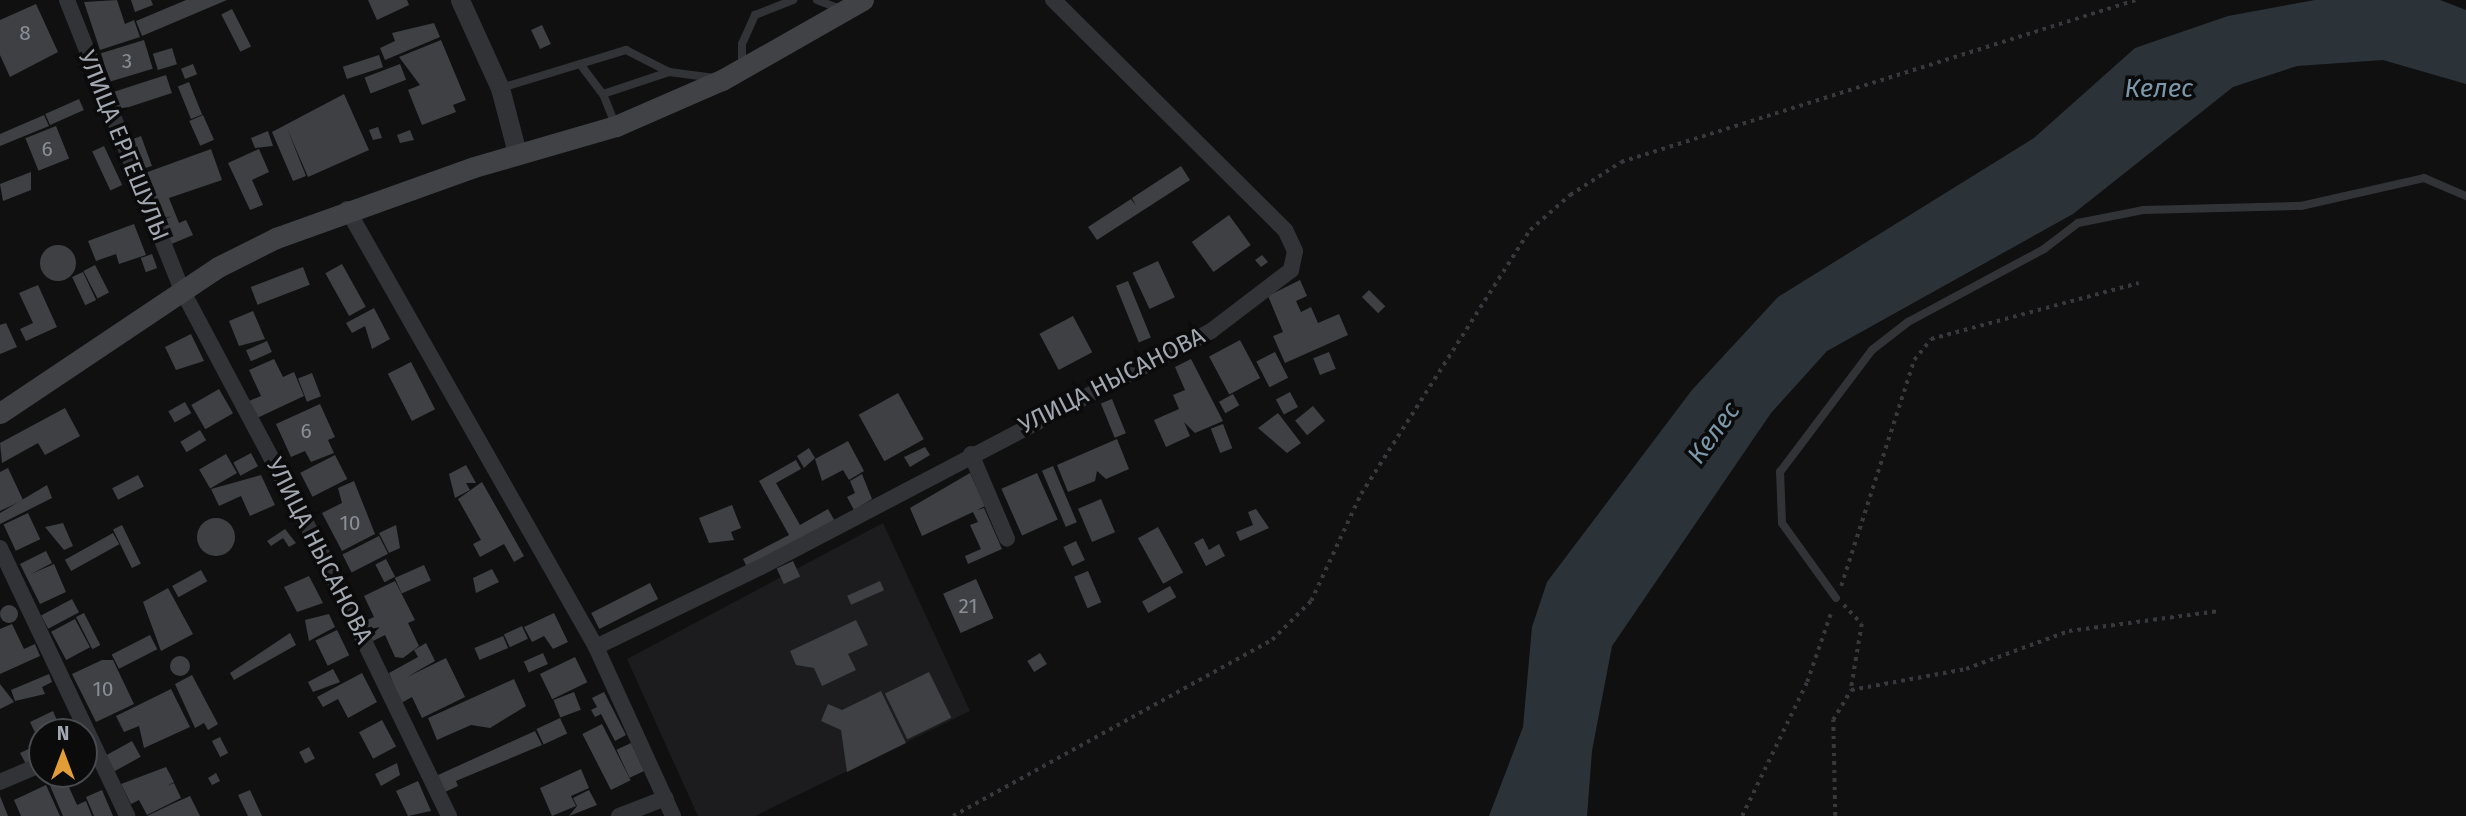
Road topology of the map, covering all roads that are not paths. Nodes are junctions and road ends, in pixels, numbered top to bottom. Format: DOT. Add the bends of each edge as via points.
graph roads {
  1 [pos="67,0"];
  2 [pos="460,0"];
  3 [pos="793,0"];
  4 [pos="817,0"];
  5 [pos="863,0"];
  6 [pos="1053,0"];
  7 [pos="844,12"];
  8 [pos="580,64"];
  9 [pos="742,69"];
  10 [pos="669,72"];
  11 [pos="722,80"];
  12 [pos="500,88"];
  13 [pos="603,94"];
  14 [pos="616,126"];
  15 [pos="516,153"];
  16 [pos="2466,196"];
  17 [pos="347,209"];
  18 [pos="182,290"];
  19 [pos="0,413"];
  20 [pos="971,454"];
  21 [pos="1007,539"];
  22 [pos="0,548"];
  23 [pos="1836,598"];
  24 [pos="596,646"];
  25 [pos="76,718"];
  26 [pos="98,763"];
  27 [pos="28,770"];
  28 [pos="0,782"];
  29 [pos="666,798"];
  30 [pos="127,816"];
  31 [pos="449,816"];
  32 [pos="619,816"];
  33 [pos="673,816"];
  1 -- 18 [label="street, УЛИЦА ЕРГЕШУЛЫ"];
  2 -- 12 [label="street"];
  3 -- 9 [label="lane" via="755,15 742,44"];
  4 -- 7 [label="lane"];
  5 -- 7 [label="main road"];
  6 -- 20 [label="street, УЛИЦА НЫСАНОВА" via="1285,230 1295,261 1283,278 1211,331"];
  7 -- 9 [label="main road"];
  8 -- 10 [label="lane" via="626,50"];
  8 -- 12 [label="lane"];
  8 -- 13 [label="lane"];
  9 -- 11 [label="main road"];
  10 -- 11 [label="lane"];
  10 -- 13 [label="lane"];
  11 -- 14 [label="main road"];
  12 -- 15 [label="street"];
  13 -- 14 [label="lane"];
  14 -- 15 [label="main road"];
  15 -- 17 [label="main road"];
  16 -- 23 [label="lane" via="2424,178 2301,206 2143,210 2078,223 2044,249 1908,322 1872,350 1780,472 1782,523"];
  17 -- 18 [label="main road" via="276,238"];
  17 -- 24 [label="street"];
  18 -- 19 [label="main road"];
  18 -- 31 [label="street, УЛИЦА НЫСАНОВА" via="315,540"];
  20 -- 21 [label="street"];
  20 -- 24 [label="street, УЛИЦА НЫСАНОВА" via="761,567"];
  22 -- 25 [label="street"];
  24 -- 29 [label="street"];
  26 -- 30 [label="street"];
  27 -- 28 [label="street"];
  29 -- 32 [label="street"];
  29 -- 33 [label="street"];
}
